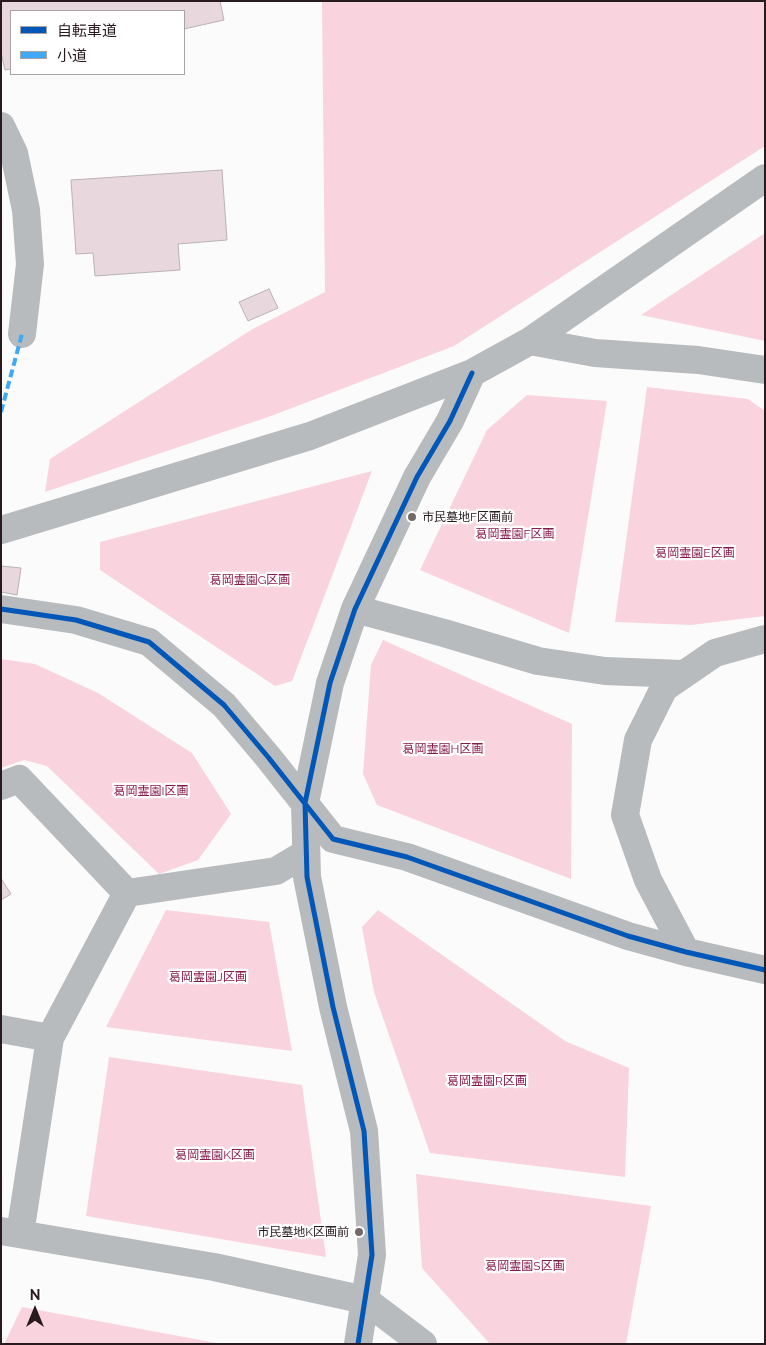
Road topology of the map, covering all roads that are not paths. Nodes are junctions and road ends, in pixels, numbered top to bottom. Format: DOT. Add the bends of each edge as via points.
graph roads {
  1 [pos="1,126"];
  2 [pos="765,178"];
  3 [pos="22,334"];
  4 [pos="530,341"];
  5 [pos="765,370"];
  6 [pos="472,373"];
  7 [pos="1,530"];
  8 [pos="1,609"];
  9 [pos="355,609"];
  10 [pos="765,639"];
  11 [pos="682,674"];
  12 [pos="1,786"];
  13 [pos="305,803"];
  14 [pos="306,854"];
  15 [pos="127,893"];
  16 [pos="686,952"];
  17 [pos="765,970"];
  18 [pos="1,1028"];
  19 [pos="50,1038"];
  20 [pos="11,1232"];
  21 [pos="365,1300"];
  22 [pos="358,1344"];
  23 [pos="422,1344"];
  1 -- 3 [label="street" via="14,153 26,210 30,264"];
  2 -- 4 [label="street"];
  4 -- 5 [label="street" via="595,353 698,360"];
  4 -- 6 [label="street"];
  6 -- 7 [label="street" via="310,436"];
  6 -- 9 [label="street" via="450,421 417,477"];
  8 -- 13 [label="street" via="76,620 149,642 224,705"];
  9 -- 11 [label="street" via="538,661 605,671"];
  9 -- 13 [label="street" via="330,683"];
  10 -- 11 [label="street" via="715,653"];
  11 -- 16 [label="street" via="664,688 638,740 625,815 648,880"];
  12 -- 15 [label="street" via="19,780"];
  13 -- 14 [label="street"];
  13 -- 16 [label="street" via="333,839 407,857 628,936"];
  14 -- 15 [label="street" via="276,870"];
  14 -- 21 [label="street" via="307,877 333,1007 364,1131 372,1255"];
  15 -- 19 [label="street"];
  16 -- 17 [label="street"];
  18 -- 19 [label="street"];
  19 -- 20 [label="street"];
  20 -- 21 [label="street" via="214,1266"];
  21 -- 22 [label="street"];
  21 -- 23 [label="street"];
}
